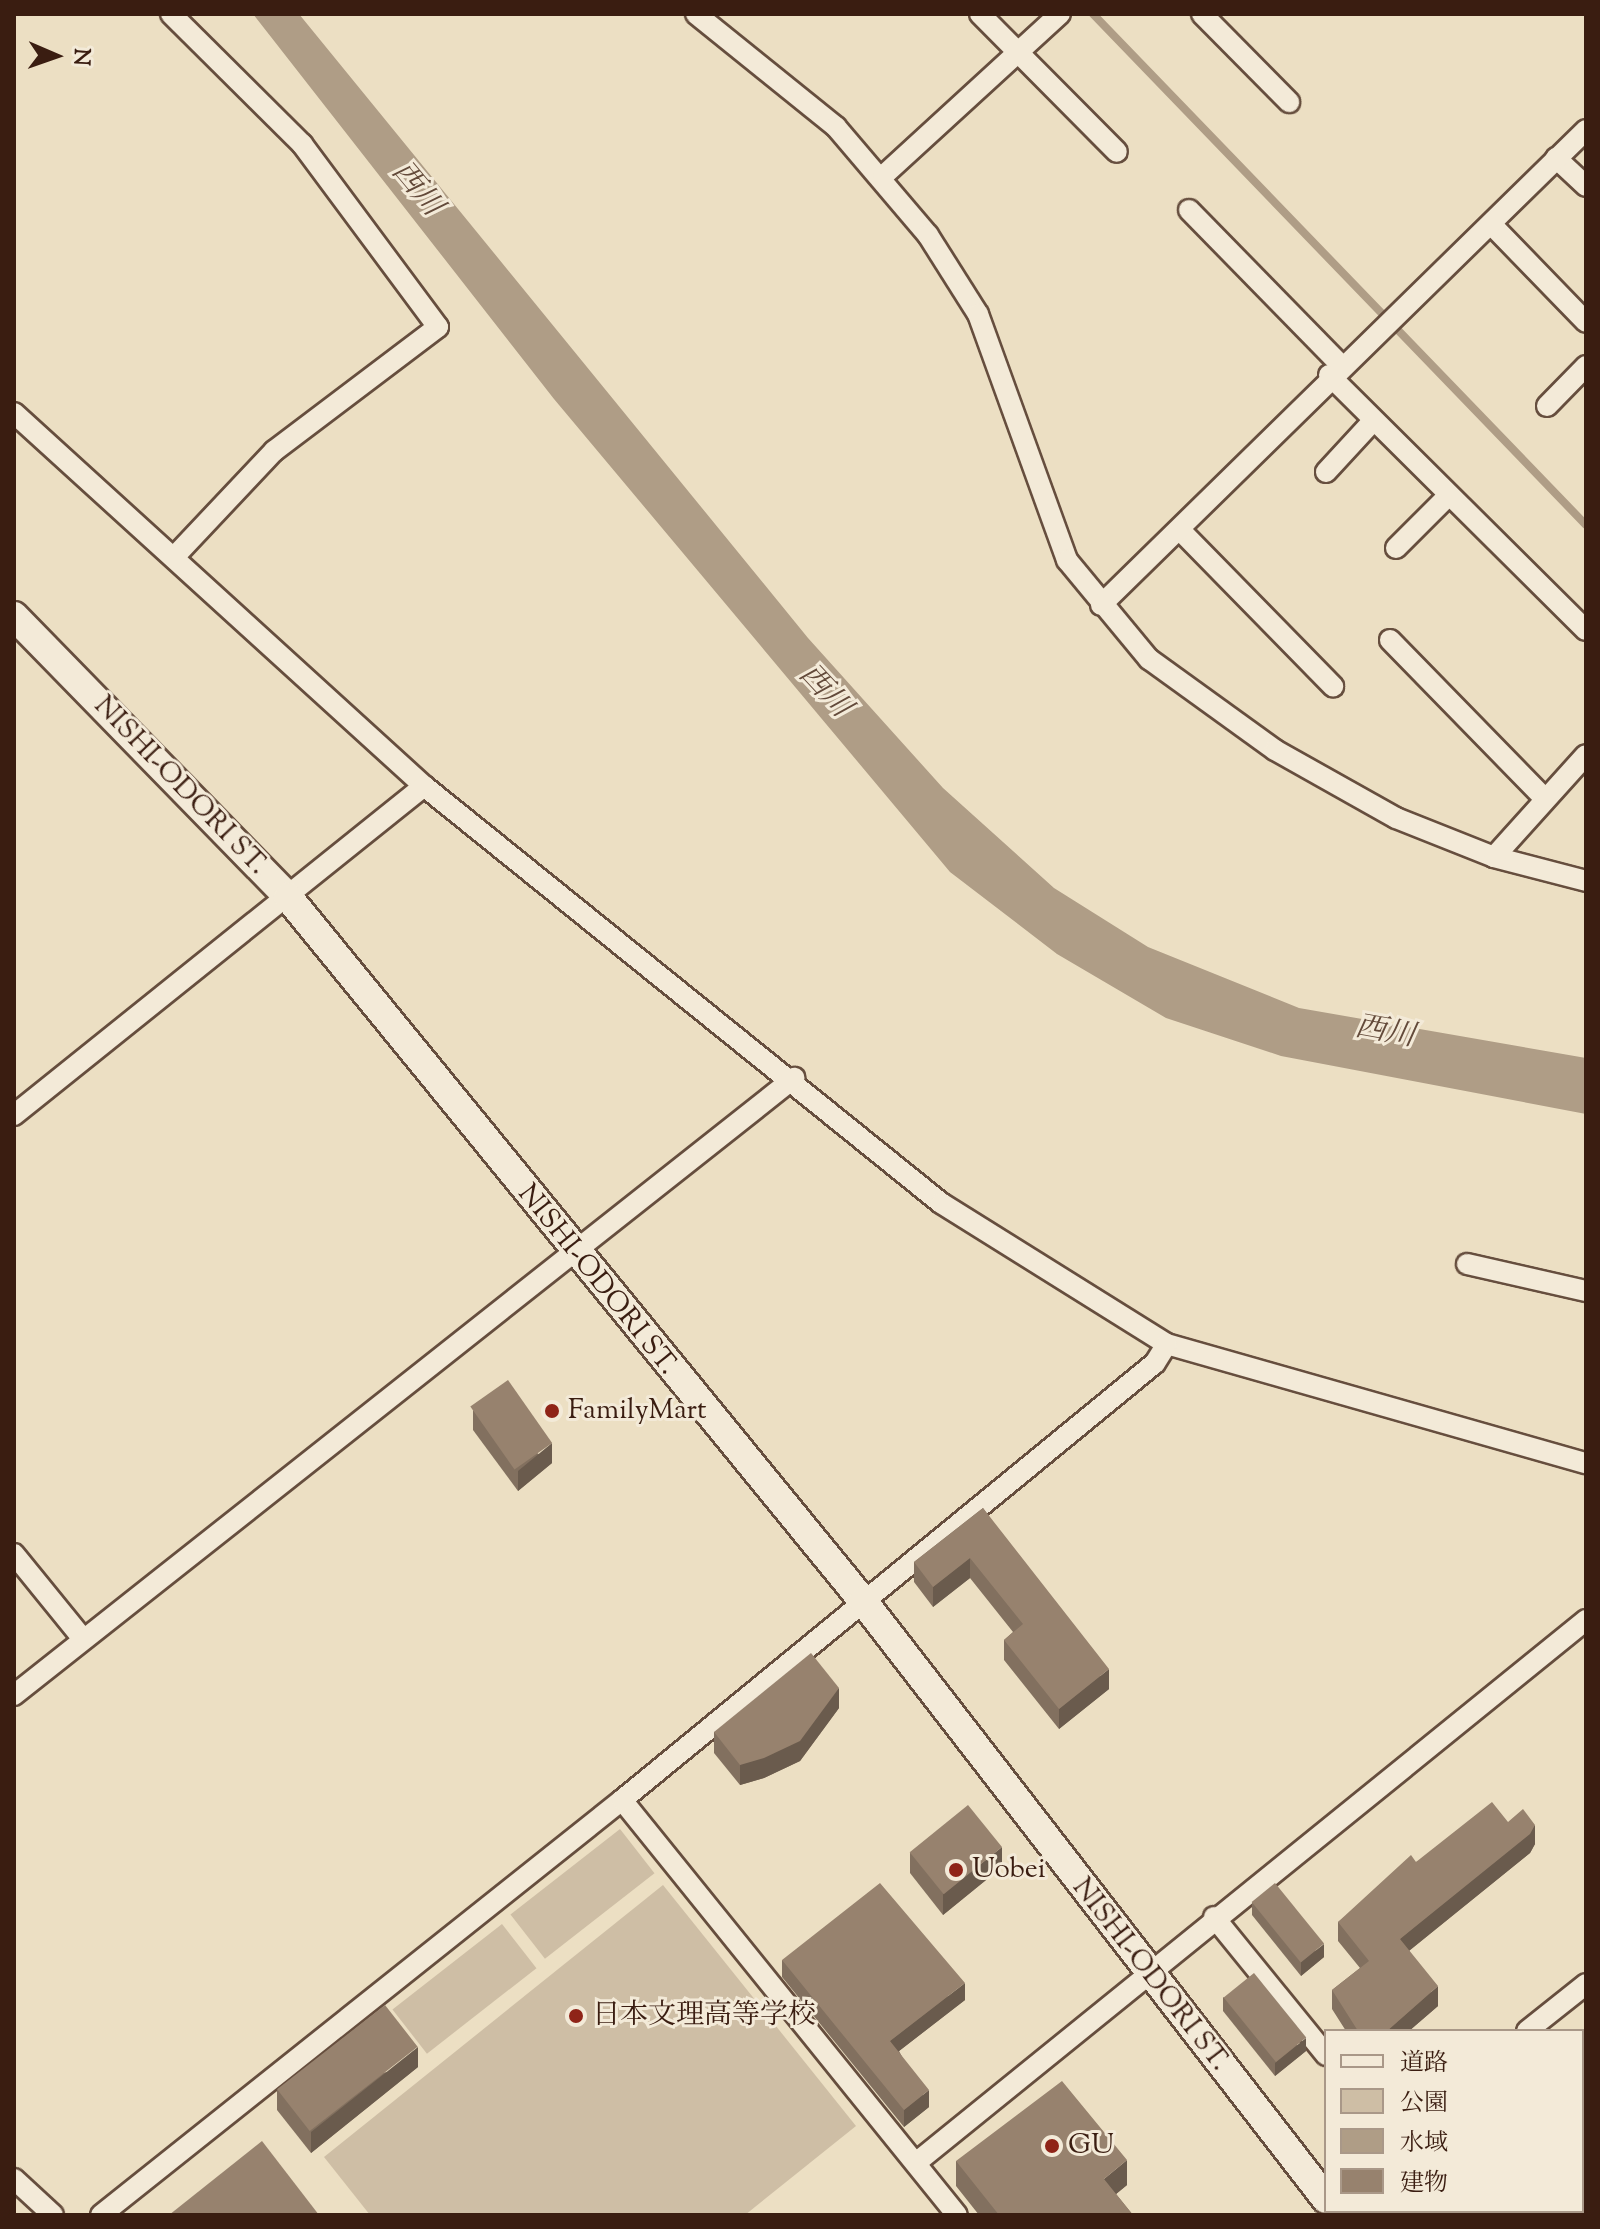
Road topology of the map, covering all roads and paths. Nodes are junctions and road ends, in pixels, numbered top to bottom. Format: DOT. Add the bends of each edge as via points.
graph roads {
  1 [pos="171,14"];
  2 [pos="696,14"];
  3 [pos="980,14"];
  4 [pos="1060,14"];
  5 [pos="1202,14"];
  6 [pos="1021,56"];
  7 [pos="1289,102"];
  8 [pos="1586,130"];
  9 [pos="1117,152"];
  10 [pos="1556,158"];
  11 [pos="883,176"];
  12 [pos="1586,186"];
  13 [pos="1189,210"];
  14 [pos="1491,224"];
  15 [pos="1586,322"];
  16 [pos="1586,366"];
  17 [pos="1335,370"];
  18 [pos="1547,406"];
  19 [pos="14,413"];
  20 [pos="1373,421"];
  21 [pos="1326,472"];
  22 [pos="1449,495"];
  23 [pos="1180,530"];
  24 [pos="1396,548"];
  25 [pos="177,554"];
  26 [pos="1101,605"];
  27 [pos="14,616"];
  28 [pos="1586,630"];
  29 [pos="1390,640"];
  30 [pos="1333,686"];
  31 [pos="1586,755"];
  32 [pos="424,786"];
  33 [pos="1543,797"];
  34 [pos="1494,857"];
  35 [pos="1586,881"];
  36 [pos="288,897"];
  37 [pos="794,1078"];
  38 [pos="14,1115"];
  39 [pos="571,1251"];
  40 [pos="1467,1264"];
  41 [pos="1586,1291"];
  42 [pos="1167,1344"];
  43 [pos="1586,1463"];
  44 [pos="14,1554"];
  45 [pos="863,1601"];
  46 [pos="1586,1620"];
  47 [pos="83,1639"];
  48 [pos="14,1695"];
  49 [pos="622,1800"];
  50 [pos="1214,1917"];
  51 [pos="1147,1972"];
  52 [pos="1586,1984"];
  53 [pos="1530,2029"];
  54 [pos="1324,2053"];
  55 [pos="917,2162"];
  56 [pos="14,2179"];
  57 [pos="1324,2196"];
  58 [pos="53,2215"];
  59 [pos="101,2215"];
  60 [pos="957,2215"];
  1 -- 25 [label="street" via="302,144 438,327 274,451"];
  2 -- 11 [label="street" via="836,127"];
  3 -- 6 [label="street"];
  4 -- 6 [label="street"];
  5 -- 7 [label="street"];
  6 -- 9 [label="street"];
  6 -- 11 [label="street"];
  8 -- 10 [label="street"];
  10 -- 12 [label="street"];
  10 -- 14 [label="street"];
  11 -- 26 [label="street" via="978,314 1051,521"];
  13 -- 17 [label="street"];
  14 -- 15 [label="street"];
  14 -- 17 [label="street"];
  16 -- 18 [label="street"];
  17 -- 20 [label="street"];
  17 -- 23 [label="street"];
  19 -- 25 [label="street"];
  20 -- 21 [label="street"];
  20 -- 22 [label="street"];
  22 -- 24 [label="street"];
  22 -- 28 [label="street"];
  23 -- 26 [label="street"];
  23 -- 30 [label="street"];
  25 -- 32 [label="street"];
  26 -- 34 [label="street" via="1149,659 1275,750 1396,818"];
  27 -- 36 [label="street, NISHI-ODORI ST."];
  29 -- 33 [label="street"];
  31 -- 33 [label="street"];
  32 -- 36 [label="street"];
  32 -- 37 [label="street"];
  33 -- 34 [label="street"];
  34 -- 35 [label="street"];
  36 -- 38 [label="street"];
  36 -- 39 [label="street, NISHI-ODORI ST."];
  37 -- 39 [label="street"];
  37 -- 42 [label="street" via="941,1203"];
  39 -- 45 [label="street, NISHI-ODORI ST."];
  39 -- 47 [label="street"];
  40 -- 41 [label="street"];
  42 -- 43 [label="street"];
  42 -- 45 [label="street" via="1155,1363"];
  44 -- 47 [label="street"];
  45 -- 49 [label="street"];
  45 -- 51 [label="street, NISHI-ODORI ST."];
  46 -- 50 [label="street"];
  47 -- 48 [label="street"];
  49 -- 55 [label="street"];
  49 -- 59 [label="street"];
  50 -- 51 [label="street"];
  50 -- 54 [label="street"];
  51 -- 55 [label="street" via="1126,1999"];
  51 -- 57 [label="street, NISHI-ODORI ST."];
  52 -- 53 [label="street"];
  55 -- 60 [label="street"];
  56 -- 58 [label="street"];
}
